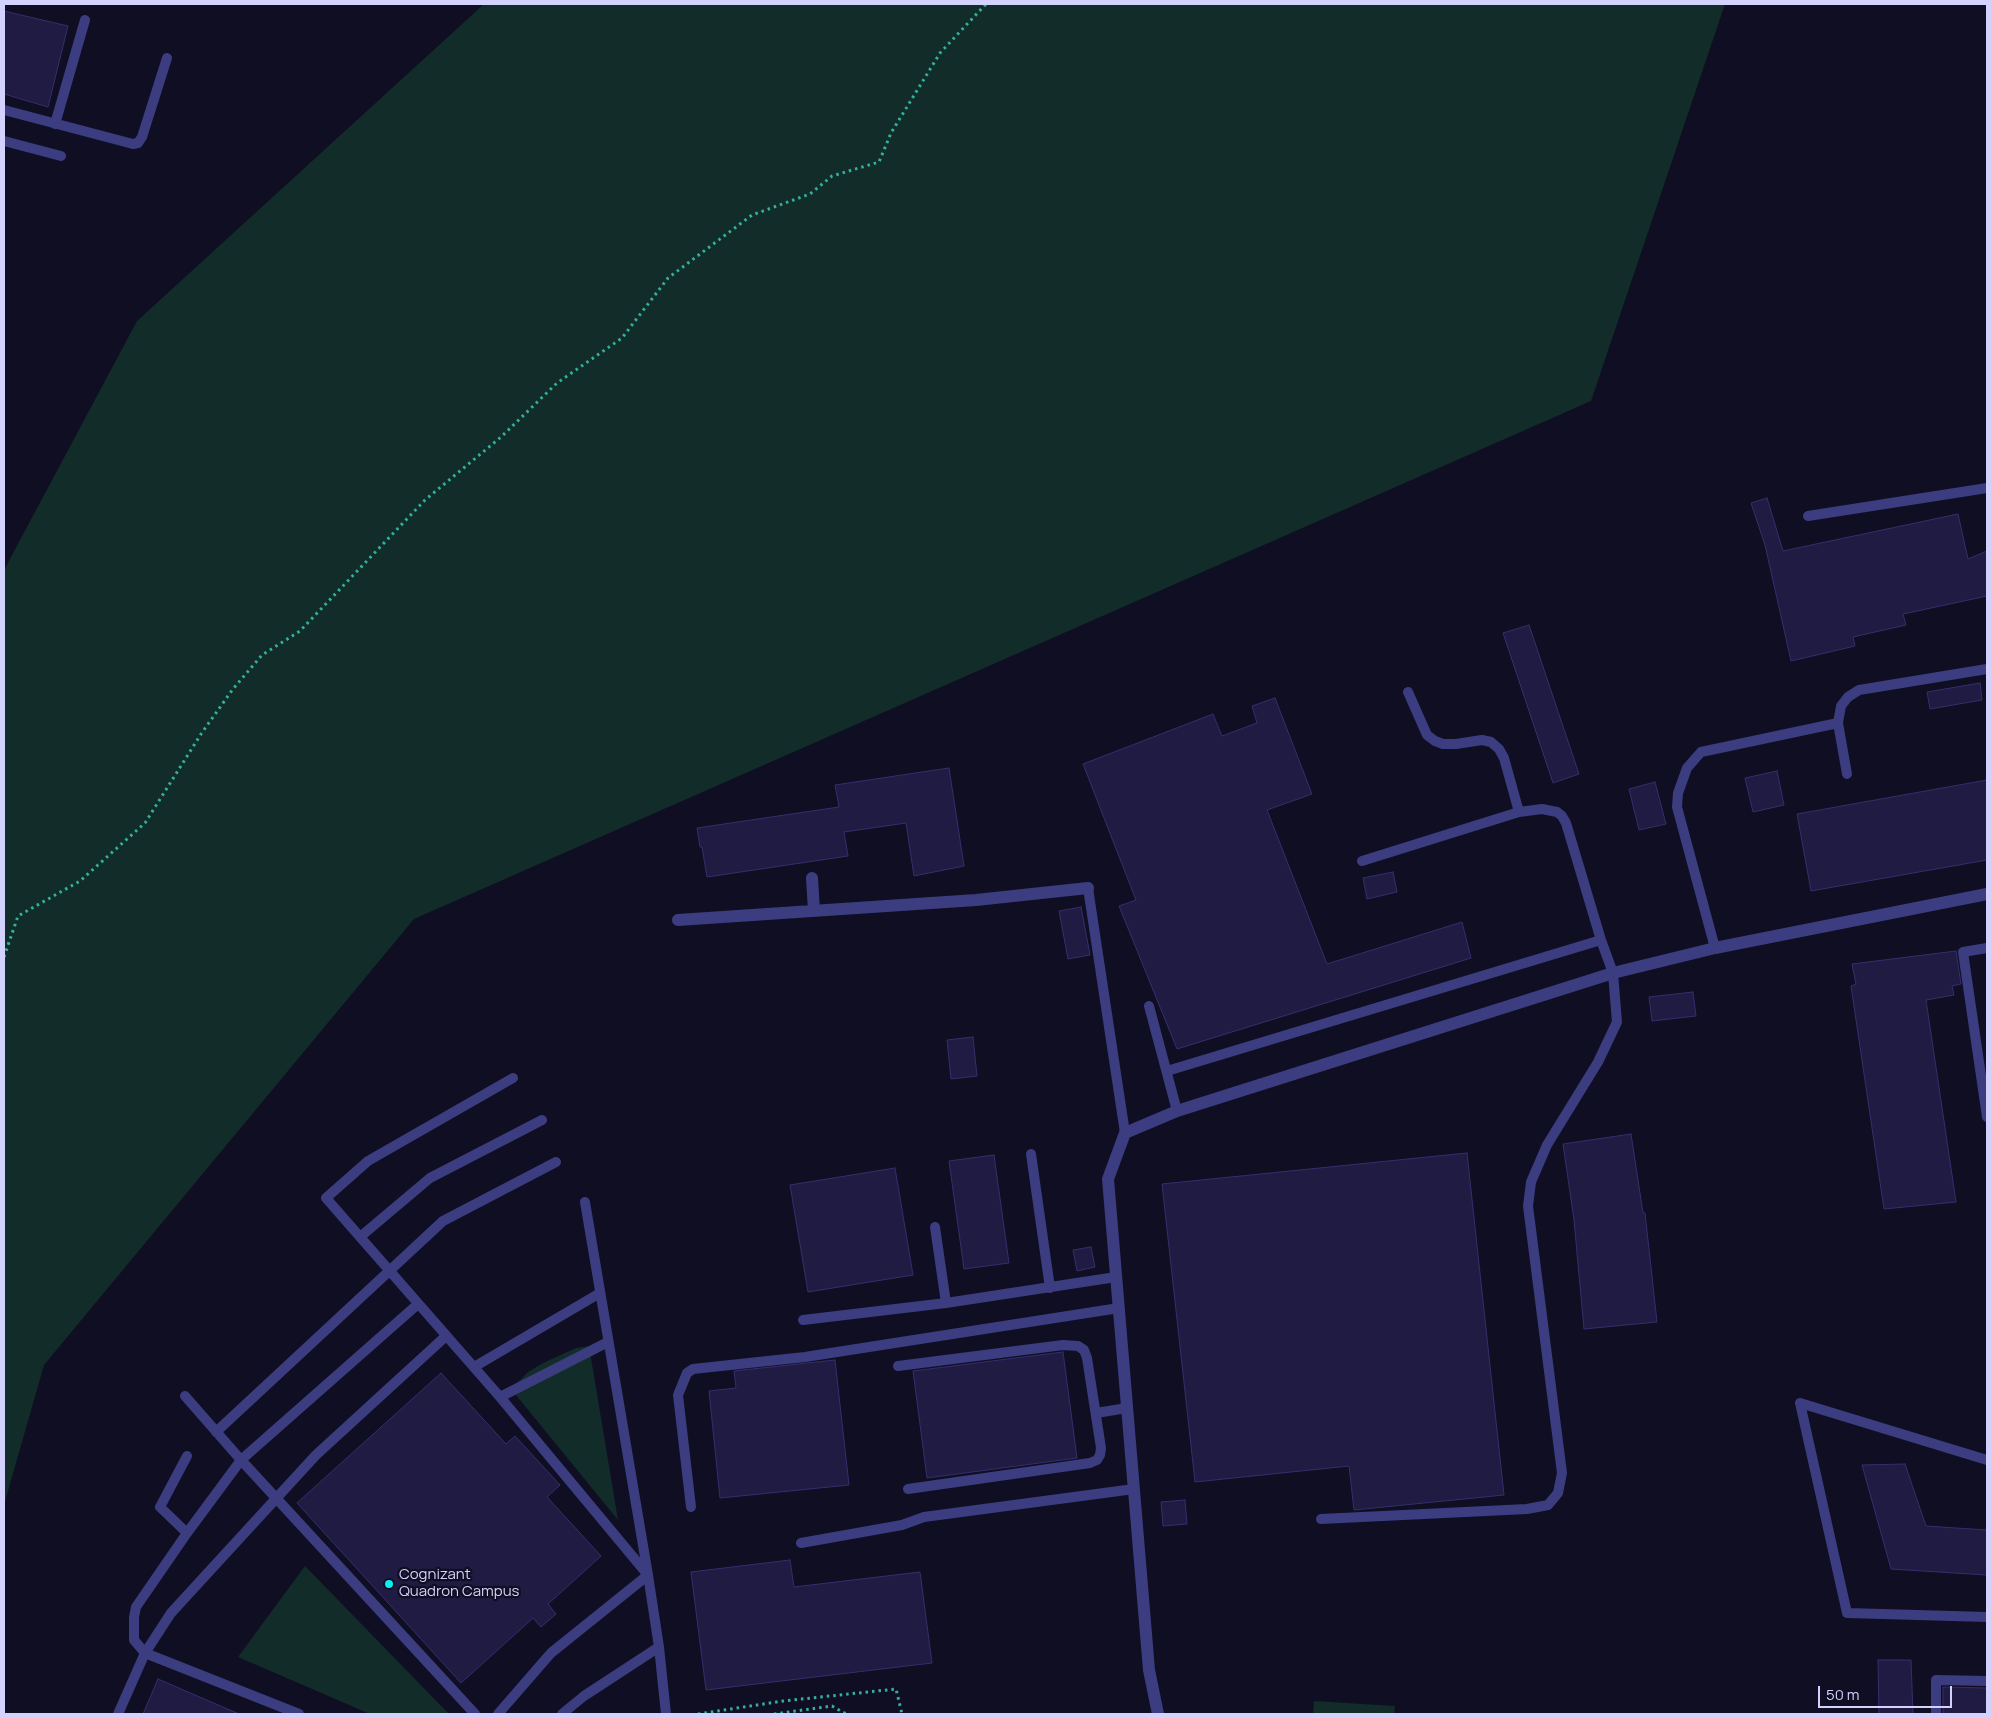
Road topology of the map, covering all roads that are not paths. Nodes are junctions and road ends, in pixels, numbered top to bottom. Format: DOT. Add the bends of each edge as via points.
graph roads {
  1 [pos="85,20"];
  2 [pos="167,58"];
  3 [pos="4,110"];
  4 [pos="55,124"];
  5 [pos="4,140"];
  6 [pos="61,156"];
  7 [pos="1987,488"];
  8 [pos="1808,516"];
  9 [pos="1987,669"];
  10 [pos="1408,692"];
  11 [pos="1838,723"];
  12 [pos="1847,774"];
  13 [pos="1519,812"];
  14 [pos="1362,861"];
  15 [pos="812,878"];
  16 [pos="1088,888"];
  17 [pos="1987,894"];
  18 [pos="814,910"];
  19 [pos="678,920"];
  20 [pos="1601,940"];
  21 [pos="1715,948"];
  22 [pos="1987,948"];
  23 [pos="1613,973"];
  24 [pos="1149,1006"];
  25 [pos="1168,1071"];
  26 [pos="513,1078"];
  27 [pos="1178,1111"];
  28 [pos="1987,1117"];
  29 [pos="542,1120"];
  30 [pos="1125,1133"];
  31 [pos="1031,1154"];
  32 [pos="556,1162"];
  33 [pos="584,1202"];
  34 [pos="935,1227"];
  35 [pos="360,1237"];
  36 [pos="390,1271"];
  37 [pos="1116,1278"];
  38 [pos="1050,1288"];
  39 [pos="600,1293"];
  40 [pos="946,1303"];
  41 [pos="418,1304"];
  42 [pos="1119,1308"];
  43 [pos="803,1320"];
  44 [pos="446,1336"];
  45 [pos="608,1342"];
  46 [pos="898,1366"];
  47 [pos="474,1367"];
  48 [pos="185,1396"];
  49 [pos="500,1397"];
  50 [pos="1127,1408"];
  51 [pos="1096,1414"];
  52 [pos="216,1432"];
  53 [pos="187,1456"];
  54 [pos="241,1460"];
  55 [pos="1987,1460"];
  56 [pos="908,1489"];
  57 [pos="1134,1489"];
  58 [pos="276,1498"];
  59 [pos="691,1507"];
  60 [pos="1321,1519"];
  61 [pos="187,1533"];
  62 [pos="801,1543"];
  63 [pos="648,1575"];
  64 [pos="1987,1617"];
  65 [pos="659,1647"];
  66 [pos="145,1653"];
  67 [pos="1987,1681"];
  68 [pos="118,1714"];
  69 [pos="299,1714"];
  70 [pos="475,1714"];
  71 [pos="498,1714"];
  72 [pos="562,1714"];
  73 [pos="666,1714"];
  74 [pos="1158,1714"];
  75 [pos="1936,1714"];
  1 -- 4 [label="lane"];
  2 -- 4 [label="lane" via="138,143"];
  3 -- 4 [label="lane"];
  5 -- 6 [label="lane"];
  7 -- 8 [label="lane"];
  9 -- 11 [label="lane" via="1859,690 1841,706"];
  10 -- 13 [label="lane" via="1427,735 1435,741 1456,744 1482,740 1499,749"];
  11 -- 12 [label="lane"];
  11 -- 21 [label="lane" via="1701,752 1687,768 1677,806"];
  13 -- 14 [label="lane"];
  13 -- 20 [label="lane" via="1542,808 1562,816"];
  15 -- 18 [label="street"];
  16 -- 18 [label="street" via="976,900"];
  16 -- 30 [label="lane"];
  17 -- 21 [label="street"];
  18 -- 19 [label="street"];
  20 -- 23 [label="lane"];
  20 -- 25 [label="lane"];
  21 -- 23 [label="street"];
  22 -- 28 [label="lane" via="1963,952"];
  23 -- 27 [label="street"];
  23 -- 60 [label="lane" via="1617,1022 1598,1062 1547,1146 1531,1182 1528,1206 1562,1473 1558,1493 1548,1504 1526,1509"];
  24 -- 25 [label="lane"];
  25 -- 27 [label="lane"];
  26 -- 35 [label="lane" via="368,1161 326,1198"];
  27 -- 30 [label="street"];
  29 -- 35 [label="lane" via="430,1178"];
  30 -- 37 [label="street" via="1108,1179"];
  31 -- 38 [label="lane"];
  32 -- 36 [label="lane" via="443,1221"];
  33 -- 39 [label="lane"];
  34 -- 40 [label="lane"];
  35 -- 36 [label="lane"];
  36 -- 41 [label="lane"];
  36 -- 52 [label="lane"];
  37 -- 38 [label="lane"];
  37 -- 42 [label="street"];
  38 -- 40 [label="lane"];
  39 -- 45 [label="lane"];
  39 -- 47 [label="lane"];
  40 -- 43 [label="lane"];
  41 -- 44 [label="lane"];
  41 -- 54 [label="lane"];
  42 -- 50 [label="street"];
  42 -- 59 [label="lane" via="804,1357 693,1369 686,1373 678,1395"];
  44 -- 47 [label="lane"];
  44 -- 58 [label="lane" via="316,1455"];
  45 -- 49 [label="lane"];
  45 -- 63 [label="lane"];
  46 -- 51 [label="lane" via="1063,1345 1078,1346 1087,1358"];
  47 -- 49 [label="lane"];
  48 -- 52 [label="lane"];
  49 -- 63 [label="lane"];
  50 -- 51 [label="lane"];
  50 -- 57 [label="street"];
  51 -- 56 [label="lane" via="1100,1455 1090,1463"];
  52 -- 54 [label="lane"];
  53 -- 61 [label="lane" via="160,1508"];
  54 -- 58 [label="lane"];
  54 -- 61 [label="lane"];
  55 -- 64 [label="lane" via="1800,1403 1847,1613"];
  57 -- 62 [label="lane" via="924,1517 902,1525"];
  57 -- 74 [label="street" via="1149,1670"];
  58 -- 66 [label="lane" via="171,1612"];
  58 -- 70 [label="lane"];
  61 -- 66 [label="lane" via="136,1606 134,1640"];
  63 -- 65 [label="lane"];
  63 -- 71 [label="lane" via="551,1653"];
  65 -- 72 [label="lane"];
  65 -- 73 [label="lane"];
  66 -- 68 [label="lane"];
  66 -- 69 [label="lane"];
  67 -- 75 [label="lane" via="1936,1680"];
}
